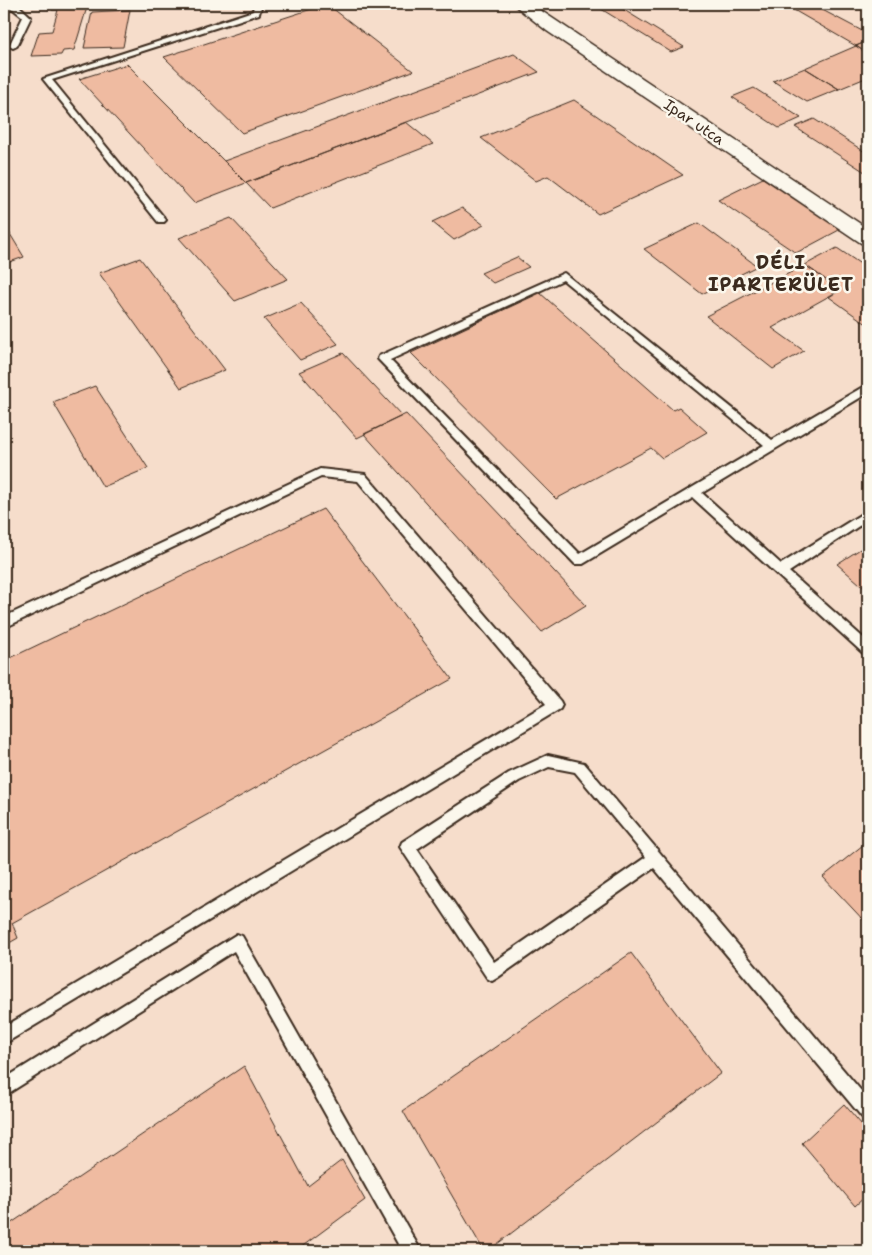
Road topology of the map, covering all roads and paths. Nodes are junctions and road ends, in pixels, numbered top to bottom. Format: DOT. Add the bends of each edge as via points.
graph roads {
  1 [pos="258,4"];
  2 [pos="521,4"];
  3 [pos="4,5"];
  4 [pos="13,46"];
  5 [pos="161,220"];
  6 [pos="868,238"];
  7 [pos="868,388"];
  8 [pos="772,446"];
  9 [pos="694,493"];
  10 [pos="868,514"];
  11 [pos="780,571"];
  12 [pos="4,623"];
  13 [pos="868,650"];
  14 [pos="656,858"];
  15 [pos="4,1036"];
  16 [pos="4,1088"];
  17 [pos="868,1111"];
  18 [pos="412,1251"];
  1 -- 5 [label="lane" via="256,12 47,78"];
  2 -- 6 [label="street, Ipar utca"];
  3 -- 4 [label="lane" via="15,7 27,17"];
  7 -- 8 [label="lane"];
  8 -- 9 [label="lane"];
  8 -- 9 [label="lane" via="564,276 383,359 579,561"];
  9 -- 11 [label="lane"];
  10 -- 11 [label="lane"];
  11 -- 13 [label="lane"];
  12 -- 15 [label="lane" via="320,473 361,477 555,705"];
  14 -- 14 [label="lane" via="578,767 548,761 514,778 407,847 492,972"];
  14 -- 17 [label="lane"];
  16 -- 18 [label="lane" via="237,940"];
}
